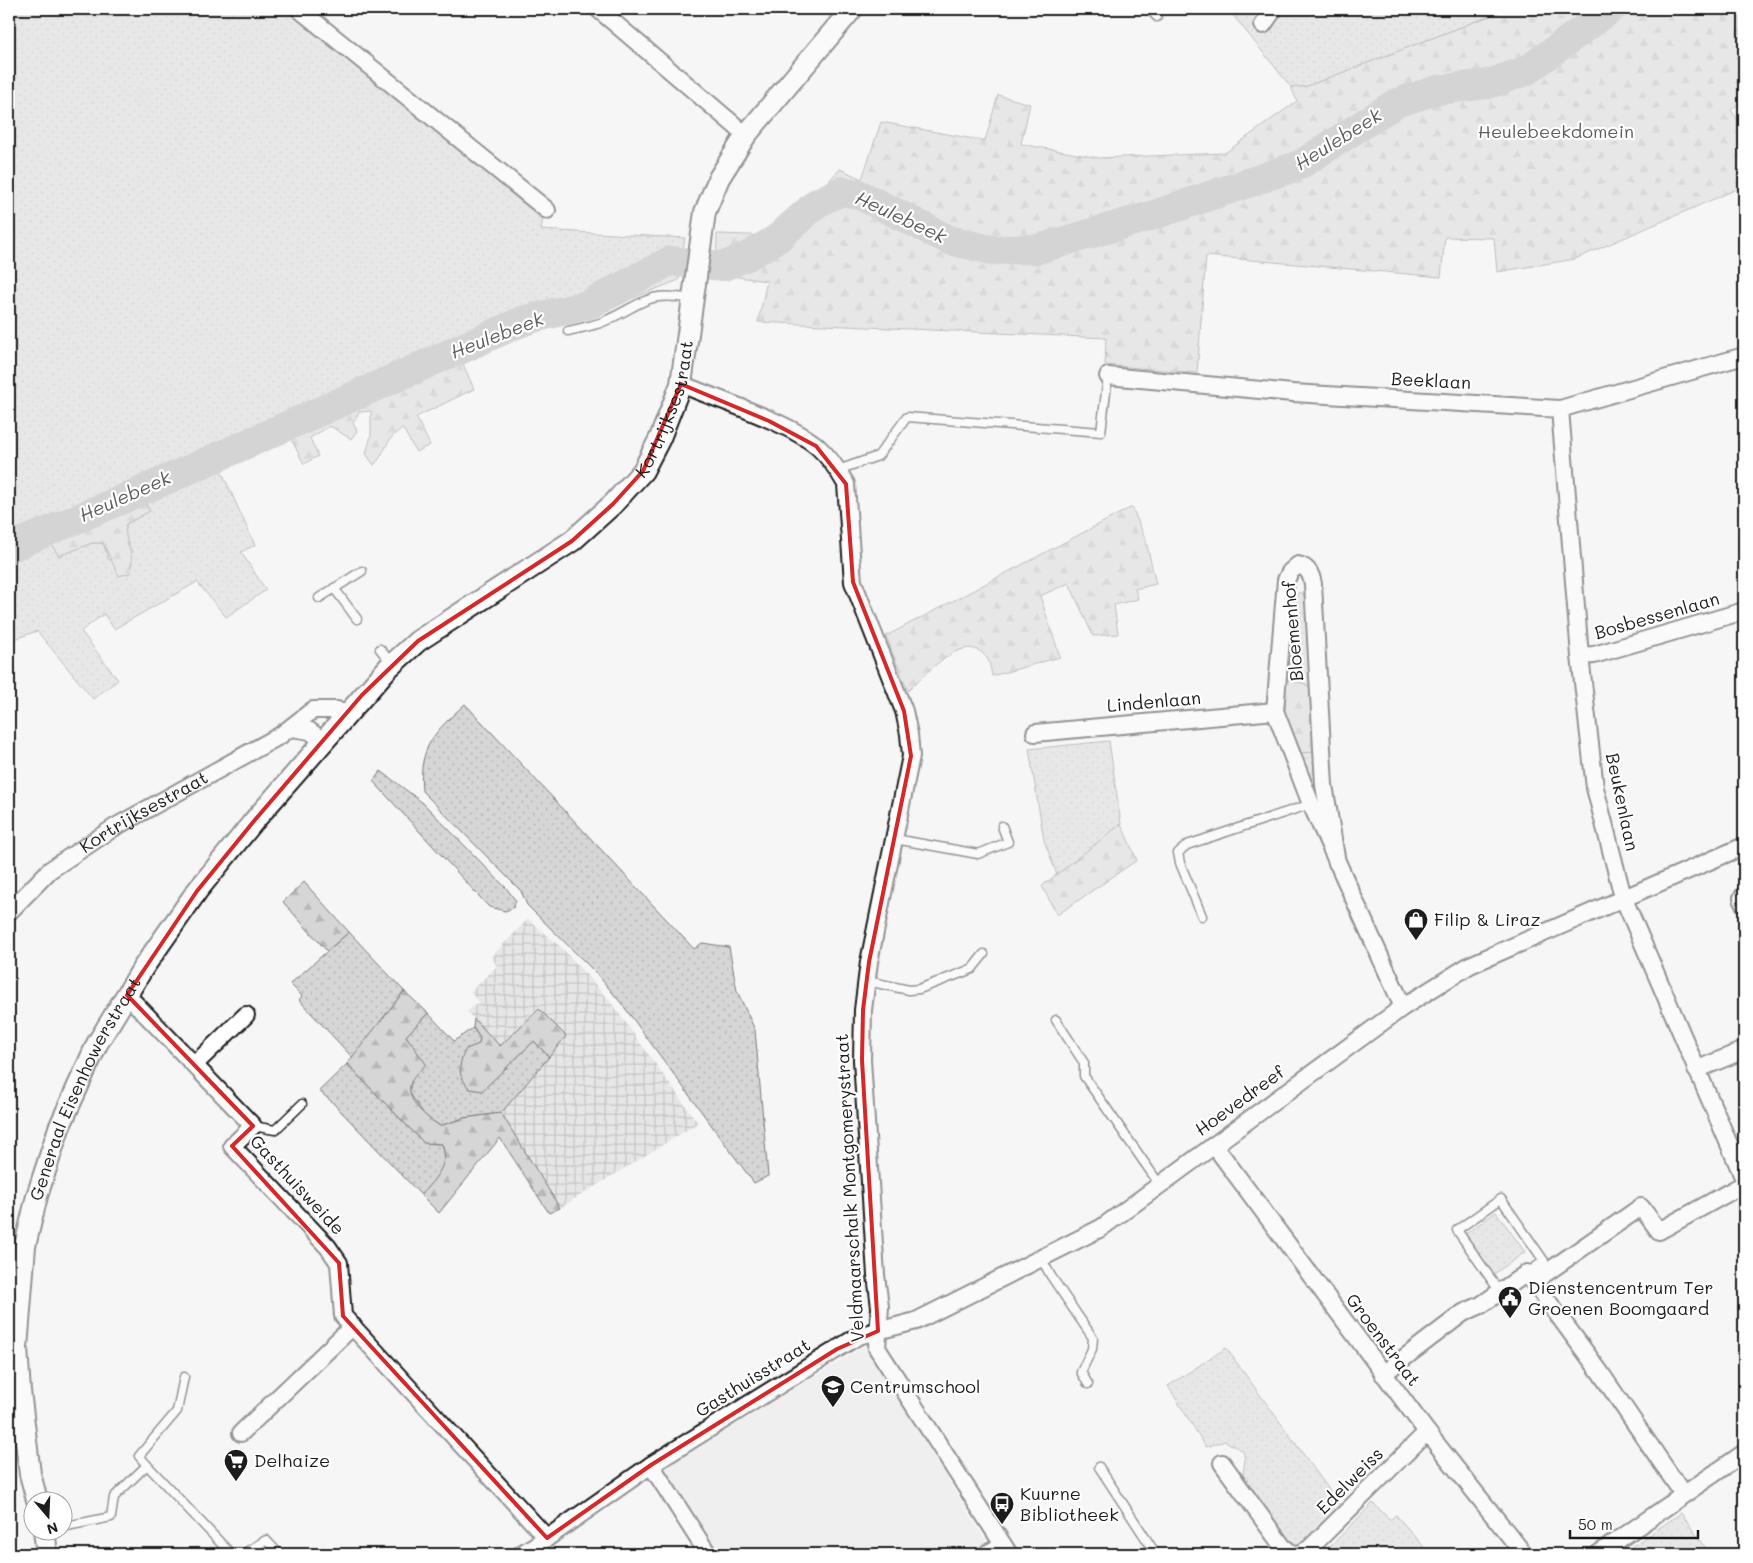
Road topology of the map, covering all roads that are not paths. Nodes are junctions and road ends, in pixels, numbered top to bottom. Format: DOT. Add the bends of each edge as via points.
graph roads {
  1 [pos="299,9"];
  2 [pos="598,9"];
  3 [pos="852,9"];
  4 [pos="1149,9"];
  5 [pos="1274,9"];
  6 [pos="1157,17"];
  7 [pos="1263,25"];
  8 [pos="746,135"];
  9 [pos="547,210"];
  10 [pos="692,299"];
  11 [pos="568,331"];
  12 [pos="1744,356"];
  13 [pos="1108,376"];
  14 [pos="681,384"];
  15 [pos="1560,409"];
  16 [pos="838,470"];
  17 [pos="362,571"];
  18 [pos="334,588"];
  19 [pos="319,598"];
  20 [pos="1744,611"];
  21 [pos="357,619"];
  22 [pos="1580,656"];
  23 [pos="1275,712"];
  24 [pos="345,717"];
  25 [pos="292,728"];
  26 [pos="1035,733"];
  27 [pos="324,742"];
  28 [pos="1311,804"];
  29 [pos="1002,826"];
  30 [pos="895,839"];
  31 [pos="1743,850"];
  32 [pos="1336,863"];
  33 [pos="1744,895"];
  34 [pos="1623,898"];
  35 [pos="1744,904"];
  36 [pos="9,912"];
  37 [pos="1202,916"];
  38 [pos="984,954"];
  39 [pos="866,981"];
  40 [pos="127,995"];
  41 [pos="1403,1007"];
  42 [pos="246,1015"];
  43 [pos="1056,1020"];
  44 [pos="1744,1050"];
  45 [pos="195,1064"];
  46 [pos="1696,1070"];
  47 [pos="302,1104"];
  48 [pos="253,1126"];
  49 [pos="1214,1145"];
  50 [pos="1744,1179"];
  51 [pos="1744,1184"];
  52 [pos="1160,1185"];
  53 [pos="1041,1258"];
  54 [pos="1530,1278"];
  55 [pos="1500,1292"];
  56 [pos="353,1326"];
  57 [pos="878,1331"];
  58 [pos="13,1348"];
  59 [pos="1383,1374"];
  60 [pos="184,1377"];
  61 [pos="1088,1384"];
  62 [pos="1427,1432"];
  63 [pos="241,1433"];
  64 [pos="1744,1453"];
  65 [pos="1222,1463"];
  66 [pos="147,1465"];
  67 [pos="651,1465"];
  68 [pos="1098,1467"];
  69 [pos="34,1490"];
  70 [pos="1683,1494"];
  71 [pos="72,1525"];
  72 [pos="547,1538"];
  73 [pos="48,1540"];
  74 [pos="1006,1549"];
  75 [pos="47,1554"];
  76 [pos="231,1554"];
  77 [pos="243,1554"];
  78 [pos="279,1554"];
  79 [pos="521,1554"];
  80 [pos="708,1554"];
  81 [pos="986,1554"];
  82 [pos="1156,1554"];
  83 [pos="1292,1554"];
  84 [pos="1299,1554"];
  85 [pos="1524,1554"];
  86 [pos="1598,1554"];
  1 -- 9 [label="street"];
  2 -- 8 [label="street"];
  3 -- 8 [label="street, Kortrijksestraat"];
  4 -- 6 [label="lane"];
  5 -- 7 [label="street"];
  8 -- 10 [label="street, Kortrijksestraat" via="719,178 705,212"];
  10 -- 11 [label="lane" via="654,296 605,321"];
  10 -- 14 [label="street, Kortrijksestraat"];
  12 -- 15 [label="street, Beeklaan"];
  13 -- 15 [label="street, Beeklaan" via="1293,393"];
  13 -- 16 [label="lane" via="1100,432 906,418 878,456"];
  14 -- 16 [label="street, Veldmaarschalk Montgomerystraat" via="796,434 816,446"];
  14 -- 24 [label="street, Kortrijksestraat" via="660,438 643,470 613,504 572,541 418,641 386,657"];
  15 -- 22 [label="street, Beukenlaan"];
  16 -- 30 [label="street, Veldmaarschalk Montgomerystraat" via="846,484 853,582 904,711 909,734 911,756"];
  17 -- 18 [label="lane"];
  18 -- 19 [label="lane"];
  18 -- 21 [label="lane"];
  20 -- 22 [label="street, Bosbessenlaan" via="1594,656"];
  22 -- 34 [label="street, Beukenlaan" via="1595,788"];
  23 -- 26 [label="street, Lindenlaan"];
  23 -- 28 [label="street, Bloemenhof"];
  23 -- 32 [label="street, Bloemenhof" via="1286,580 1298,565 1305,566 1313,584 1324,785"];
  24 -- 25 [label="street, Kortrijksestraat" via="337,710 313,710"];
  24 -- 27 [label="street, Kortrijksestraat"];
  25 -- 27 [label="street" via="310,731"];
  25 -- 36 [label="street, Kortrijksestraat" via="115,827 50,870"];
  27 -- 40 [label="street, Generaal Eisenhowerstraat" via="197,891"];
  28 -- 32 [label="street, Bloemenhof"];
  28 -- 37 [label="lane" via="1187,845 1178,853"];
  29 -- 30 [label="lane" via="1008,842 978,854"];
  30 -- 39 [label="street, Veldmaarschalk Montgomerystraat"];
  31 -- 34 [label="street, Hoevedreef"];
  32 -- 41 [label="street, Bloemenhof"];
  33 -- 35 [label="street"];
  34 -- 41 [label="street, Hoevedreef" via="1470,964"];
  34 -- 46 [label="street, Beukenlaan"];
  38 -- 39 [label="lane" via="972,969 920,989 909,990"];
  39 -- 57 [label="street, Veldmaarschalk Montgomerystraat" via="862,1060 880,1307"];
  40 -- 45 [label="street, Gasthuisweide"];
  40 -- 58 [label="street, Generaal Eisenhowerstraat" via="77,1085 37,1196 25,1246"];
  41 -- 49 [label="street, Hoevedreef"];
  42 -- 45 [label="street"];
  43 -- 52 [label="lane" via="1084,1063 1084,1076"];
  44 -- 46 [label="street"];
  45 -- 48 [label="street, Gasthuisweide"];
  46 -- 50 [label="street, Beukenlaan"];
  47 -- 48 [label="lane" via="275,1130"];
  48 -- 56 [label="street, Gasthuisweide" via="232,1146 328,1247 339,1263 343,1316"];
  49 -- 52 [label="street, Hoevedreef"];
  49 -- 59 [label="street, Groenstraat"];
  51 -- 54 [label="street" via="1659,1231 1641,1208 1604,1235"];
  52 -- 53 [label="street, Hoevedreef" via="1101,1228"];
  53 -- 57 [label="street, Hoevedreef" via="916,1321"];
  53 -- 61 [label="lane" via="1093,1338 1092,1349 1081,1372"];
  54 -- 55 [label="street"];
  54 -- 55 [label="lane" via="1544,1261 1501,1199 1457,1230"];
  54 -- 70 [label="street" via="1600,1372"];
  55 -- 59 [label="street" via="1463,1313"];
  56 -- 63 [label="street"];
  56 -- 72 [label="street, Gasthuisweide"];
  57 -- 67 [label="street, Gasthuisstraat" via="858,1336"];
  57 -- 74 [label="street, Veldmaarschalk Montgomerystraat" via="877,1348"];
  58 -- 69 [label="street, Generaal Eisenhowerstraat"];
  59 -- 62 [label="street, Groenstraat"];
  60 -- 66 [label="lane" via="177,1411 139,1456"];
  62 -- 84 [label="street, Edelweiss" via="1309,1549"];
  62 -- 85 [label="street, Groenstraat"];
  64 -- 70 [label="street"];
  65 -- 83 [label="street" via="1283,1547"];
  66 -- 71 [label="lane" via="114,1497 111,1517"];
  66 -- 76 [label="lane"];
  67 -- 72 [label="street, Gasthuisstraat"];
  67 -- 80 [label="street"];
  68 -- 82 [label="lane"];
  70 -- 86 [label="street"];
  72 -- 79 [label="street, Gasthuisstraat"];
  73 -- 75 [label="street"];
  74 -- 81 [label="street"];
  77 -- 78 [label="lane" via="266,1540"];
}
